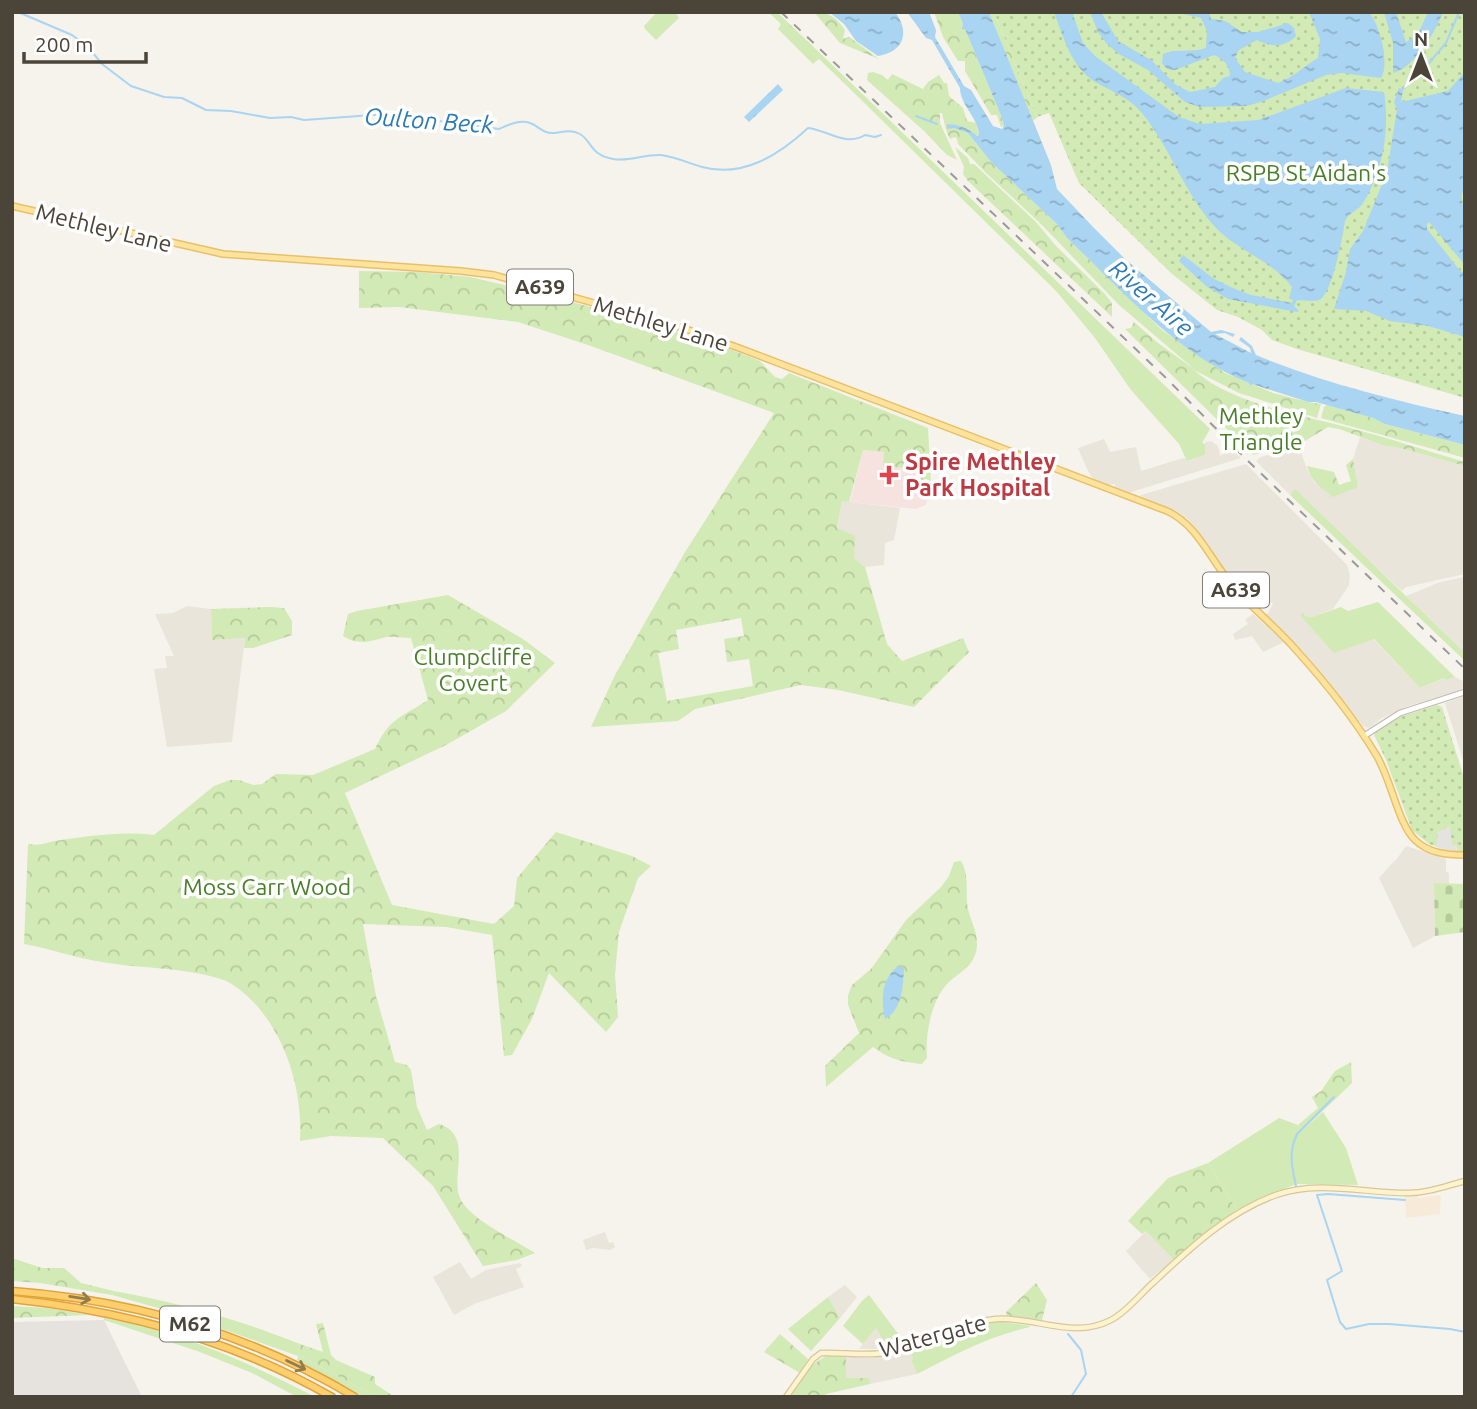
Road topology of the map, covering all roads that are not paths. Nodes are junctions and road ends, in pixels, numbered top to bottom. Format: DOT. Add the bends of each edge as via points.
graph roads {
  1 [pos="12,206"];
  2 [pos="1465,692"];
  3 [pos="1363,736"];
  4 [pos="1465,855"];
  5 [pos="1465,1181"];
  6 [pos="12,1291"];
  7 [pos="12,1299"];
  8 [pos="332,1397"];
  9 [pos="355,1397"];
  10 [pos="786,1397"];
  1 -- 3 [label="main road, Methley Lane / A639" via="215,253 461,271 523,282 739,348 1167,511 1187,523 1228,580 1303,657"];
  2 -- 3 [label="street" via="1400,713"];
  3 -- 4 [label="main road, A639" via="1382,765 1414,840 1440,853"];
  5 -- 10 [label="main road, Watergate" via="1410,1193 1314,1187 1273,1196 1234,1216 1184,1254 1118,1317 1101,1325 1063,1328 999,1319 957,1326 889,1353 821,1353"];
  6 -- 9 [label="highway, M62, one-way" via="99,1301 183,1321 262,1349"];
  7 -- 8 [label="highway, M62" via="65,1304 192,1334 283,1371"];
}
